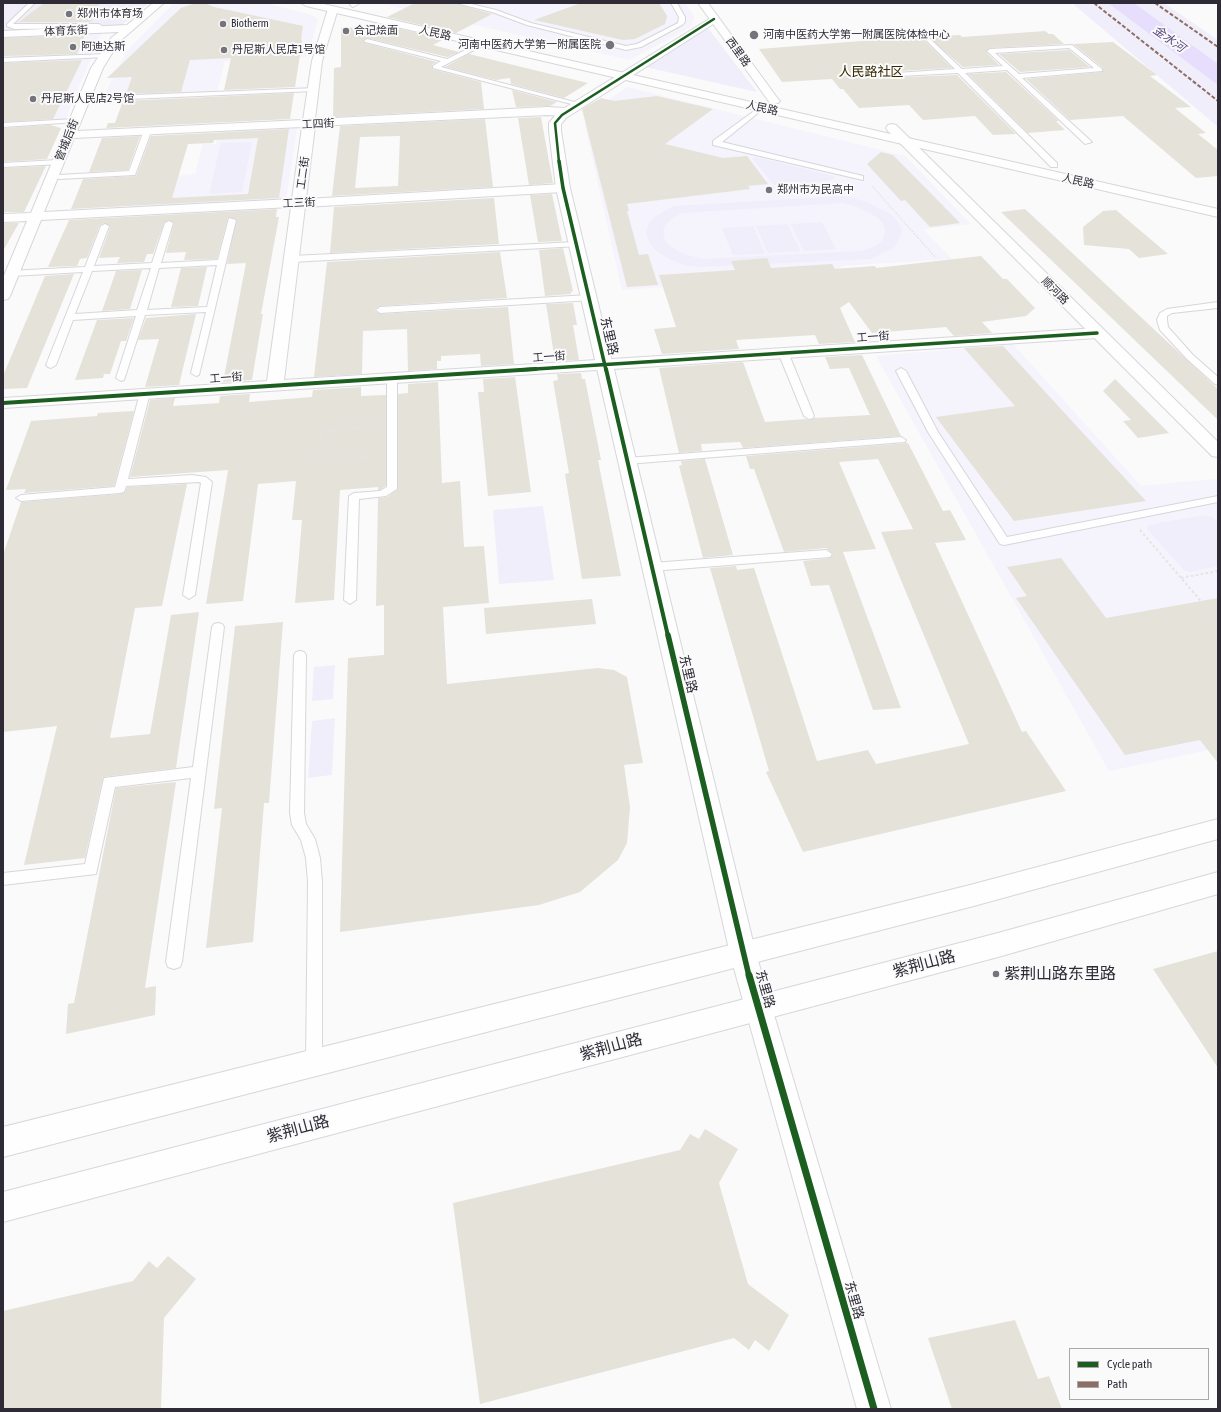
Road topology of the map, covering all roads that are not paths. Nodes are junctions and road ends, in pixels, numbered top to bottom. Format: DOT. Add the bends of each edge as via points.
graph roads {
  1 [pos="32,3"];
  2 [pos="159,3"];
  3 [pos="306,3"];
  4 [pos="459,3"];
  5 [pos="495,3"];
  6 [pos="674,3"];
  7 [pos="703,3"];
  8 [pos="346,5"];
  9 [pos="484,8"];
  10 [pos="714,20"];
  11 [pos="98,26"];
  12 [pos="130,28"];
  13 [pos="3,34"];
  14 [pos="929,40"];
  15 [pos="367,41"];
  16 [pos="482,44"];
  17 [pos="104,55"];
  18 [pos="3,60"];
  19 [pos="448,61"];
  20 [pos="1008,68"];
  21 [pos="960,71"];
  22 [pos="627,73"];
  23 [pos="882,76"];
  24 [pos="1017,76"];
  25 [pos="314,89"];
  26 [pos="84,99"];
  27 [pos="774,101"];
  28 [pos="573,108"];
  29 [pos="761,108"];
  30 [pos="75,121"];
  31 [pos="3,125"];
  32 [pos="309,125"];
  33 [pos="892,128"];
  34 [pos="147,132"];
  35 [pos="69,136"];
  36 [pos="906,142"];
  37 [pos="1088,142"];
  38 [pos="58,162"];
  39 [pos="3,165"];
  40 [pos="1054,165"];
  41 [pos="59,177"];
  42 [pos="860,178"];
  43 [pos="563,188"];
  44 [pos="1218,202"];
  45 [pos="299,203"];
  46 [pos="1218,214"];
  47 [pos="35,217"];
  48 [pos="3,218"];
  49 [pos="232,220"];
  50 [pos="169,223"];
  51 [pos="105,226"];
  52 [pos="576,244"];
  53 [pos="292,259"];
  54 [pos="222,262"];
  55 [pos="156,266"];
  56 [pos="88,269"];
  57 [pos="12,273"];
  58 [pos="3,296"];
  59 [pos="589,298"];
  60 [pos="1218,305"];
  61 [pos="211,309"];
  62 [pos="380,310"];
  63 [pos="141,313"];
  64 [pos="70,317"];
  65 [pos="1097,333"];
  66 [pos="783,352"];
  67 [pos="604,364"];
  68 [pos="51,365"];
  69 [pos="901,371"];
  70 [pos="196,373"];
  71 [pos="121,378"];
  72 [pos="392,378"];
  73 [pos="1218,382"];
  74 [pos="275,385"];
  75 [pos="145,394"];
  76 [pos="3,403"];
  77 [pos="809,416"];
  78 [pos="901,440"];
  79 [pos="1218,452"];
  80 [pos="627,461"];
  81 [pos="122,483"];
  82 [pos="21,498"];
  83 [pos="1218,499"];
  84 [pos="826,554"];
  85 [pos="652,567"];
  86 [pos="189,595"];
  87 [pos="350,600"];
  88 [pos="218,628"];
  89 [pos="300,655"];
  90 [pos="199,772"];
  91 [pos="1218,829"];
  92 [pos="3,879"];
  93 [pos="1218,883"];
  94 [pos="743,954"];
  95 [pos="174,962"];
  96 [pos="759,1008"];
  97 [pos="314,1063"];
  98 [pos="3,1142"];
  99 [pos="3,1207"];
  100 [pos="874,1409"];
  1 -- 11 [label="lane" via="9,25"];
  2 -- 12 [label="street, 管城后街"];
  3 -- 8 [label="street, 人民路"];
  4 -- 9 [label="lane"];
  5 -- 9 [label="lane"];
  6 -- 9 [label="lane" via="682,22 668,32 633,48 529,24"];
  7 -- 10 [label="street, 西里路"];
  8 -- 16 [label="street, 人民路"];
  8 -- 22 [label="street, 人民路"];
  8 -- 25 [label="street, 工二街" via="318,60"];
  10 -- 22 [label="street, 东里路"];
  10 -- 27 [label="street, 西里路"];
  12 -- 13 [label="street, 体育东街"];
  12 -- 17 [label="street, 管城后街" via="115,40"];
  14 -- 21 [label="lane"];
  15 -- 19 [label="lane"];
  16 -- 19 [label="lane"];
  16 -- 22 [label="street, 人民路"];
  17 -- 18 [label="lane"];
  17 -- 26 [label="street, 管城后街"];
  19 -- 28 [label="lane" via="435,67"];
  20 -- 21 [label="lane"];
  20 -- 24 [label="lane"];
  20 -- 24 [label="lane" via="990,51 1070,46 1100,70"];
  21 -- 23 [label="lane"];
  21 -- 40 [label="lane"];
  22 -- 27 [label="street, 人民路"];
  22 -- 28 [label="street, 东里路"];
  22 -- 29 [label="street, 人民路"];
  24 -- 37 [label="lane"];
  25 -- 26 [label="lane"];
  25 -- 32 [label="street, 工二街"];
  26 -- 30 [label="street, 管城后街"];
  27 -- 33 [label="street, 人民路"];
  28 -- 32 [label="street, 工四街"];
  28 -- 43 [label="street, 东里路" via="555,123"];
  29 -- 36 [label="street, 人民路"];
  29 -- 42 [label="lane" via="716,143"];
  30 -- 31 [label="lane"];
  30 -- 35 [label="street, 管城后街"];
  32 -- 34 [label="street, 工四街"];
  32 -- 45 [label="street, 工二街"];
  33 -- 36 [label="street, 顺河路"];
  33 -- 40 [label="street, 人民路"];
  34 -- 35 [label="street, 工四街"];
  34 -- 41 [label="lane" via="132,173"];
  35 -- 38 [label="street, 管城后街"];
  36 -- 46 [label="street, 人民路"];
  36 -- 65 [label="street, 顺河路"];
  38 -- 39 [label="lane"];
  38 -- 47 [label="street, 管城后街"];
  40 -- 44 [label="street, 人民路"];
  43 -- 45 [label="street, 工三街"];
  43 -- 52 [label="street, 东里路"];
  45 -- 47 [label="street, 工三街"];
  45 -- 53 [label="street, 工二街"];
  47 -- 48 [label="street, 工三街"];
  47 -- 57 [label="street, 管城后街"];
  49 -- 54 [label="lane"];
  50 -- 55 [label="lane"];
  51 -- 56 [label="lane"];
  52 -- 53 [label="lane"];
  52 -- 59 [label="street, 东里路"];
  53 -- 74 [label="street, 工二街"];
  54 -- 55 [label="lane"];
  54 -- 61 [label="lane"];
  55 -- 56 [label="lane"];
  55 -- 63 [label="lane"];
  56 -- 57 [label="lane"];
  56 -- 64 [label="lane"];
  57 -- 58 [label="street, 管城后街"];
  59 -- 62 [label="lane"];
  59 -- 67 [label="street, 东里路"];
  60 -- 73 [label="lane" via="1170,311 1162,315 1163,328"];
  61 -- 63 [label="lane"];
  61 -- 70 [label="lane"];
  63 -- 64 [label="lane"];
  63 -- 71 [label="lane"];
  64 -- 68 [label="lane"];
  65 -- 66 [label="street, 工一街"];
  65 -- 79 [label="street, 顺河路"];
  66 -- 67 [label="street, 工一街"];
  66 -- 77 [label="lane"];
  67 -- 72 [label="street, 工一街"];
  67 -- 80 [label="street, 东里路"];
  69 -- 83 [label="lane" via="933,432 1004,541"];
  72 -- 74 [label="street, 工一街"];
  72 -- 87 [label="lane" via="392,489 382,494 354,496"];
  74 -- 75 [label="street, 工一街"];
  75 -- 76 [label="street, 工一街"];
  75 -- 81 [label="lane"];
  78 -- 80 [label="lane"];
  80 -- 85 [label="street, 东里路"];
  81 -- 82 [label="lane" via="120,490"];
  81 -- 86 [label="lane" via="192,478 207,482"];
  84 -- 85 [label="lane"];
  85 -- 94 [label="street, 东里路"];
  88 -- 90 [label="lane"];
  89 -- 97 [label="lane" via="297,813 299,825 308,839 313,858 315,882"];
  90 -- 92 [label="lane" via="108,782 91,870"];
  90 -- 95 [label="lane"];
  91 -- 94 [label="street"];
  93 -- 96 [label="street, 紫荆山路"];
  94 -- 96 [label="street, 东里路"];
  94 -- 97 [label="street"];
  96 -- 99 [label="street, 紫荆山路"];
  96 -- 100 [label="street, 东里路"];
  97 -- 98 [label="street"];
}
